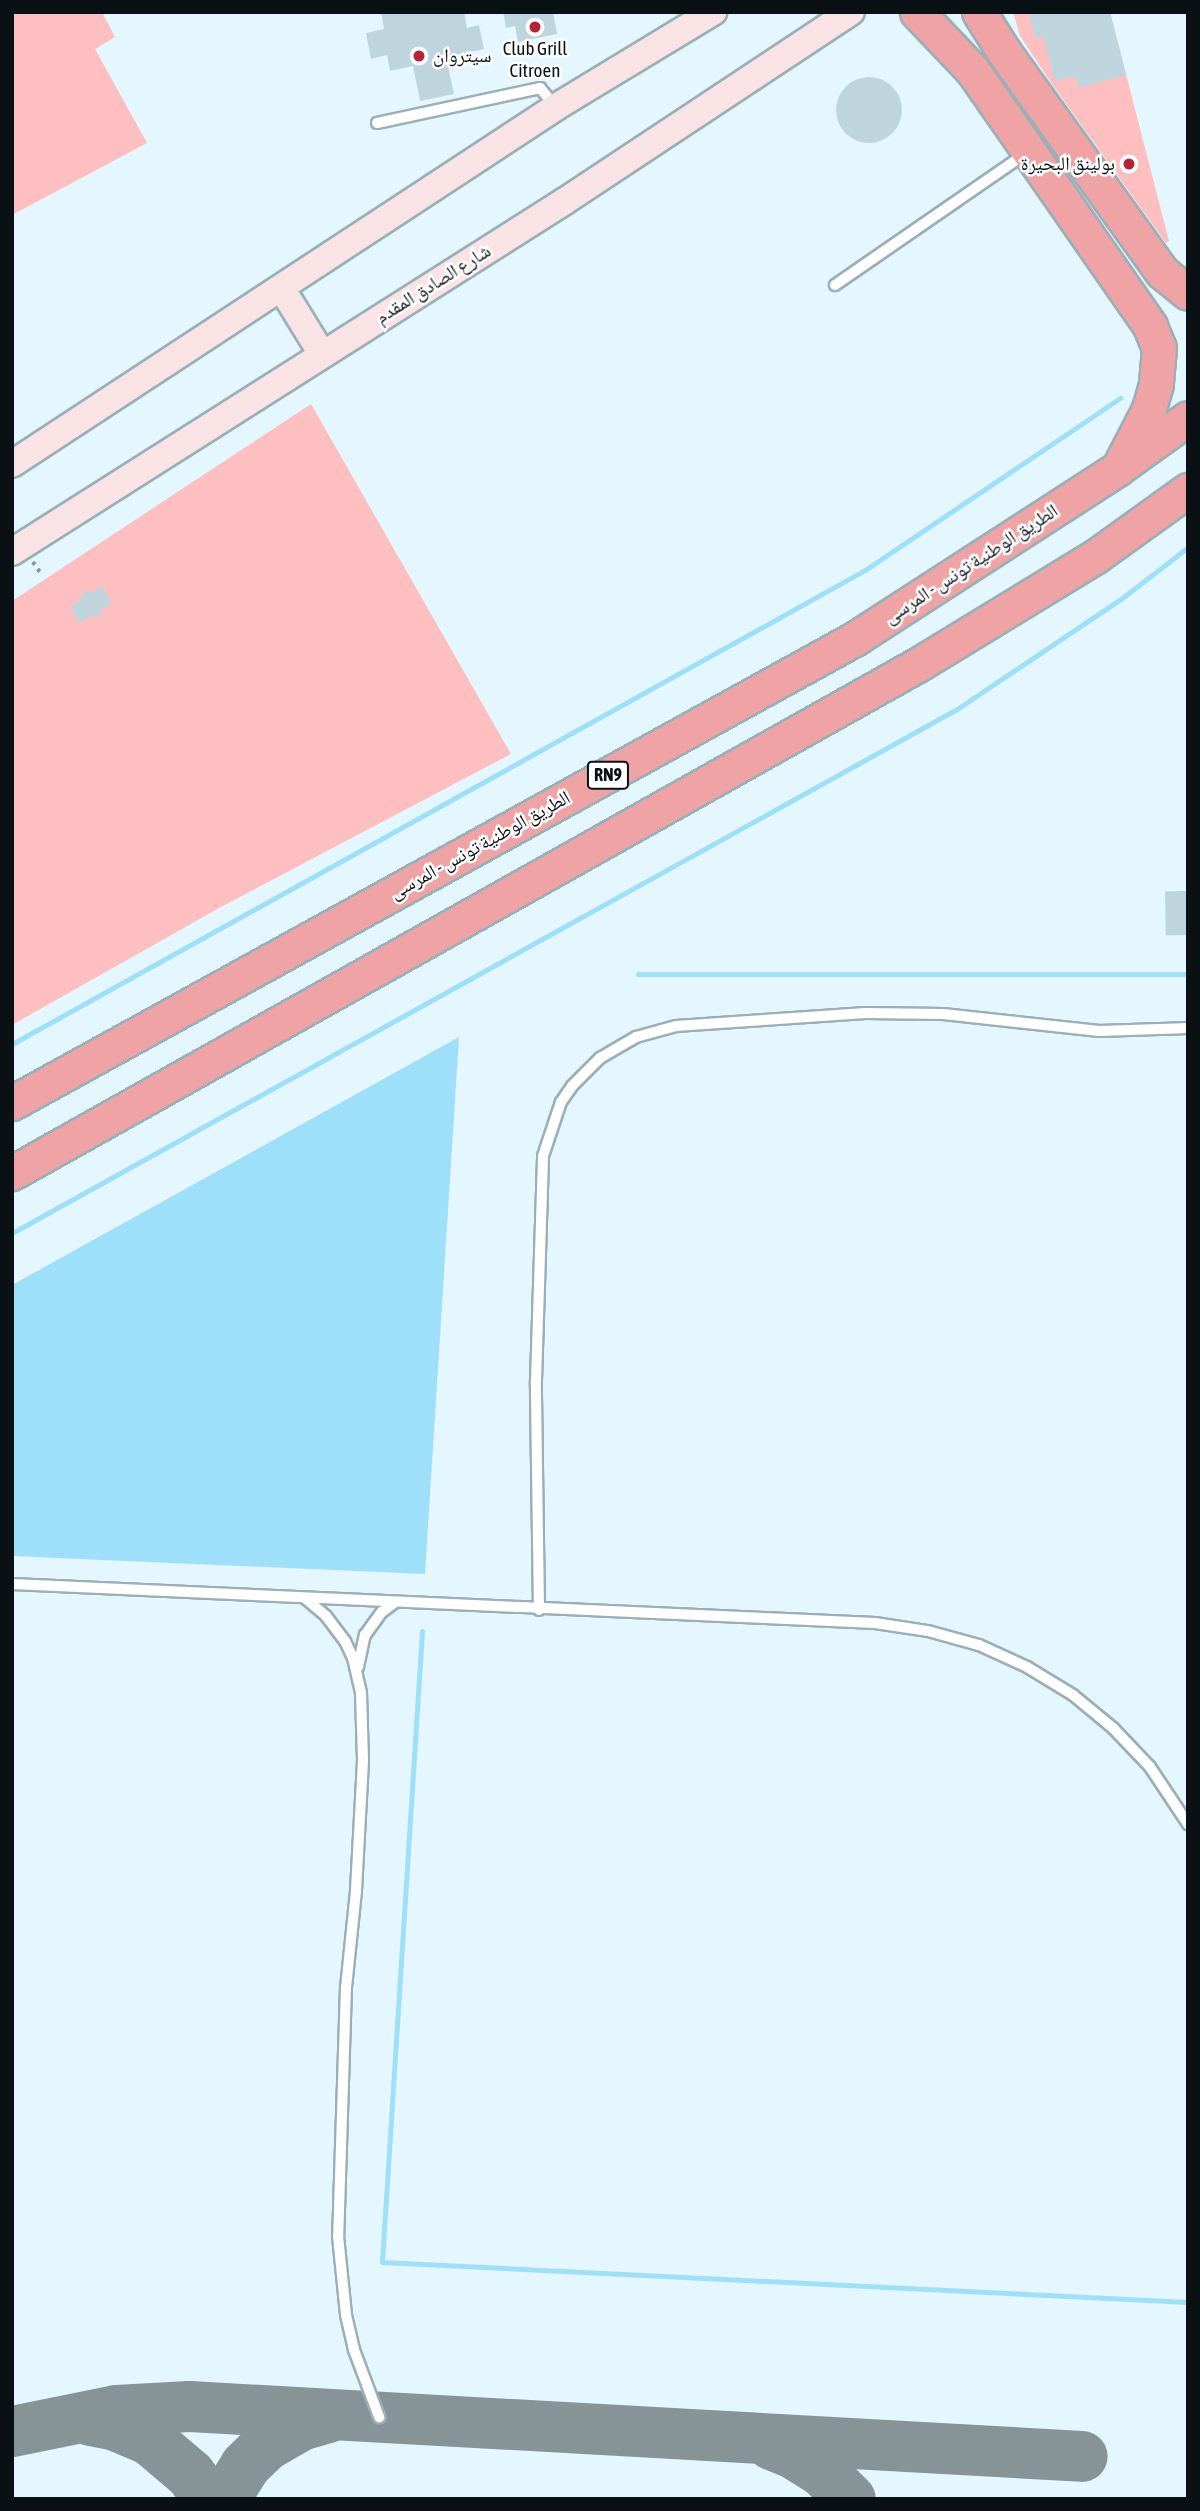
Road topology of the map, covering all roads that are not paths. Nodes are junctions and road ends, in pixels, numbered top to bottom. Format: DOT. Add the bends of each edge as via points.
graph roads {
  1 [pos="713,12"];
  2 [pos="850,12"];
  3 [pos="917,12"];
  4 [pos="979,12"];
  5 [pos="996,12"];
  6 [pos="1004,52"];
  7 [pos="556,107"];
  8 [pos="377,122"];
  9 [pos="1029,151"];
  10 [pos="835,285"];
  11 [pos="282,289"];
  12 [pos="1188,293"];
  13 [pos="322,354"];
  14 [pos="1188,418"];
  15 [pos="12,464"];
  16 [pos="1117,470"];
  17 [pos="1188,490"];
  18 [pos="12,552"];
  19 [pos="1188,1028"];
  20 [pos="12,1103"];
  21 [pos="12,1172"];
  22 [pos="12,1584"];
  23 [pos="306,1599"];
  24 [pos="394,1603"];
  25 [pos="539,1610"];
  26 [pos="358,1675"];
  27 [pos="1184,1810"];
  28 [pos="1188,1824"];
  29 [pos="379,2417"];
  1 -- 7 [label="main road"];
  2 -- 13 [label="main road, شارع الصادق المقدم" via="565,201"];
  3 -- 9 [label="highway" via="973,71"];
  4 -- 6 [label="highway"];
  5 -- 6 [label="highway"];
  6 -- 12 [label="highway" via="1161,272"];
  7 -- 8 [label="lane" via="540,88"];
  7 -- 11 [label="main road"];
  9 -- 10 [label="lane"];
  9 -- 16 [label="highway" via="1150,326 1158,348 1157,384 1149,409"];
  11 -- 13 [label="main road"];
  11 -- 15 [label="main road"];
  13 -- 18 [label="main road, شارع الصادق المقدم"];
  14 -- 16 [label="highway, الطريق الوطنية تونس - المرسى / RN9"];
  16 -- 20 [label="highway, الطريق الوطنية تونس - المرسى / RN9" via="856,638"];
  17 -- 21 [label="highway" via="1096,556 919,664"];
  19 -- 25 [label="lane" via="1099,1031 943,1014 854,1014 666,1028 636,1037 592,1065 561,1102 543,1156 536,1381"];
  22 -- 23 [label="lane"];
  23 -- 24 [label="lane"];
  23 -- 26 [label="lane" via="334,1626"];
  24 -- 25 [label="lane"];
  24 -- 26 [label="lane" via="365,1635"];
  25 -- 27 [label="lane" via="875,1623 928,1631 979,1646 1027,1667 1073,1695 1123,1738"];
  26 -- 29 [label="lane" via="363,1761 345,1987 338,2236 346,2315"];
  27 -- 28 [label="lane"];
}
